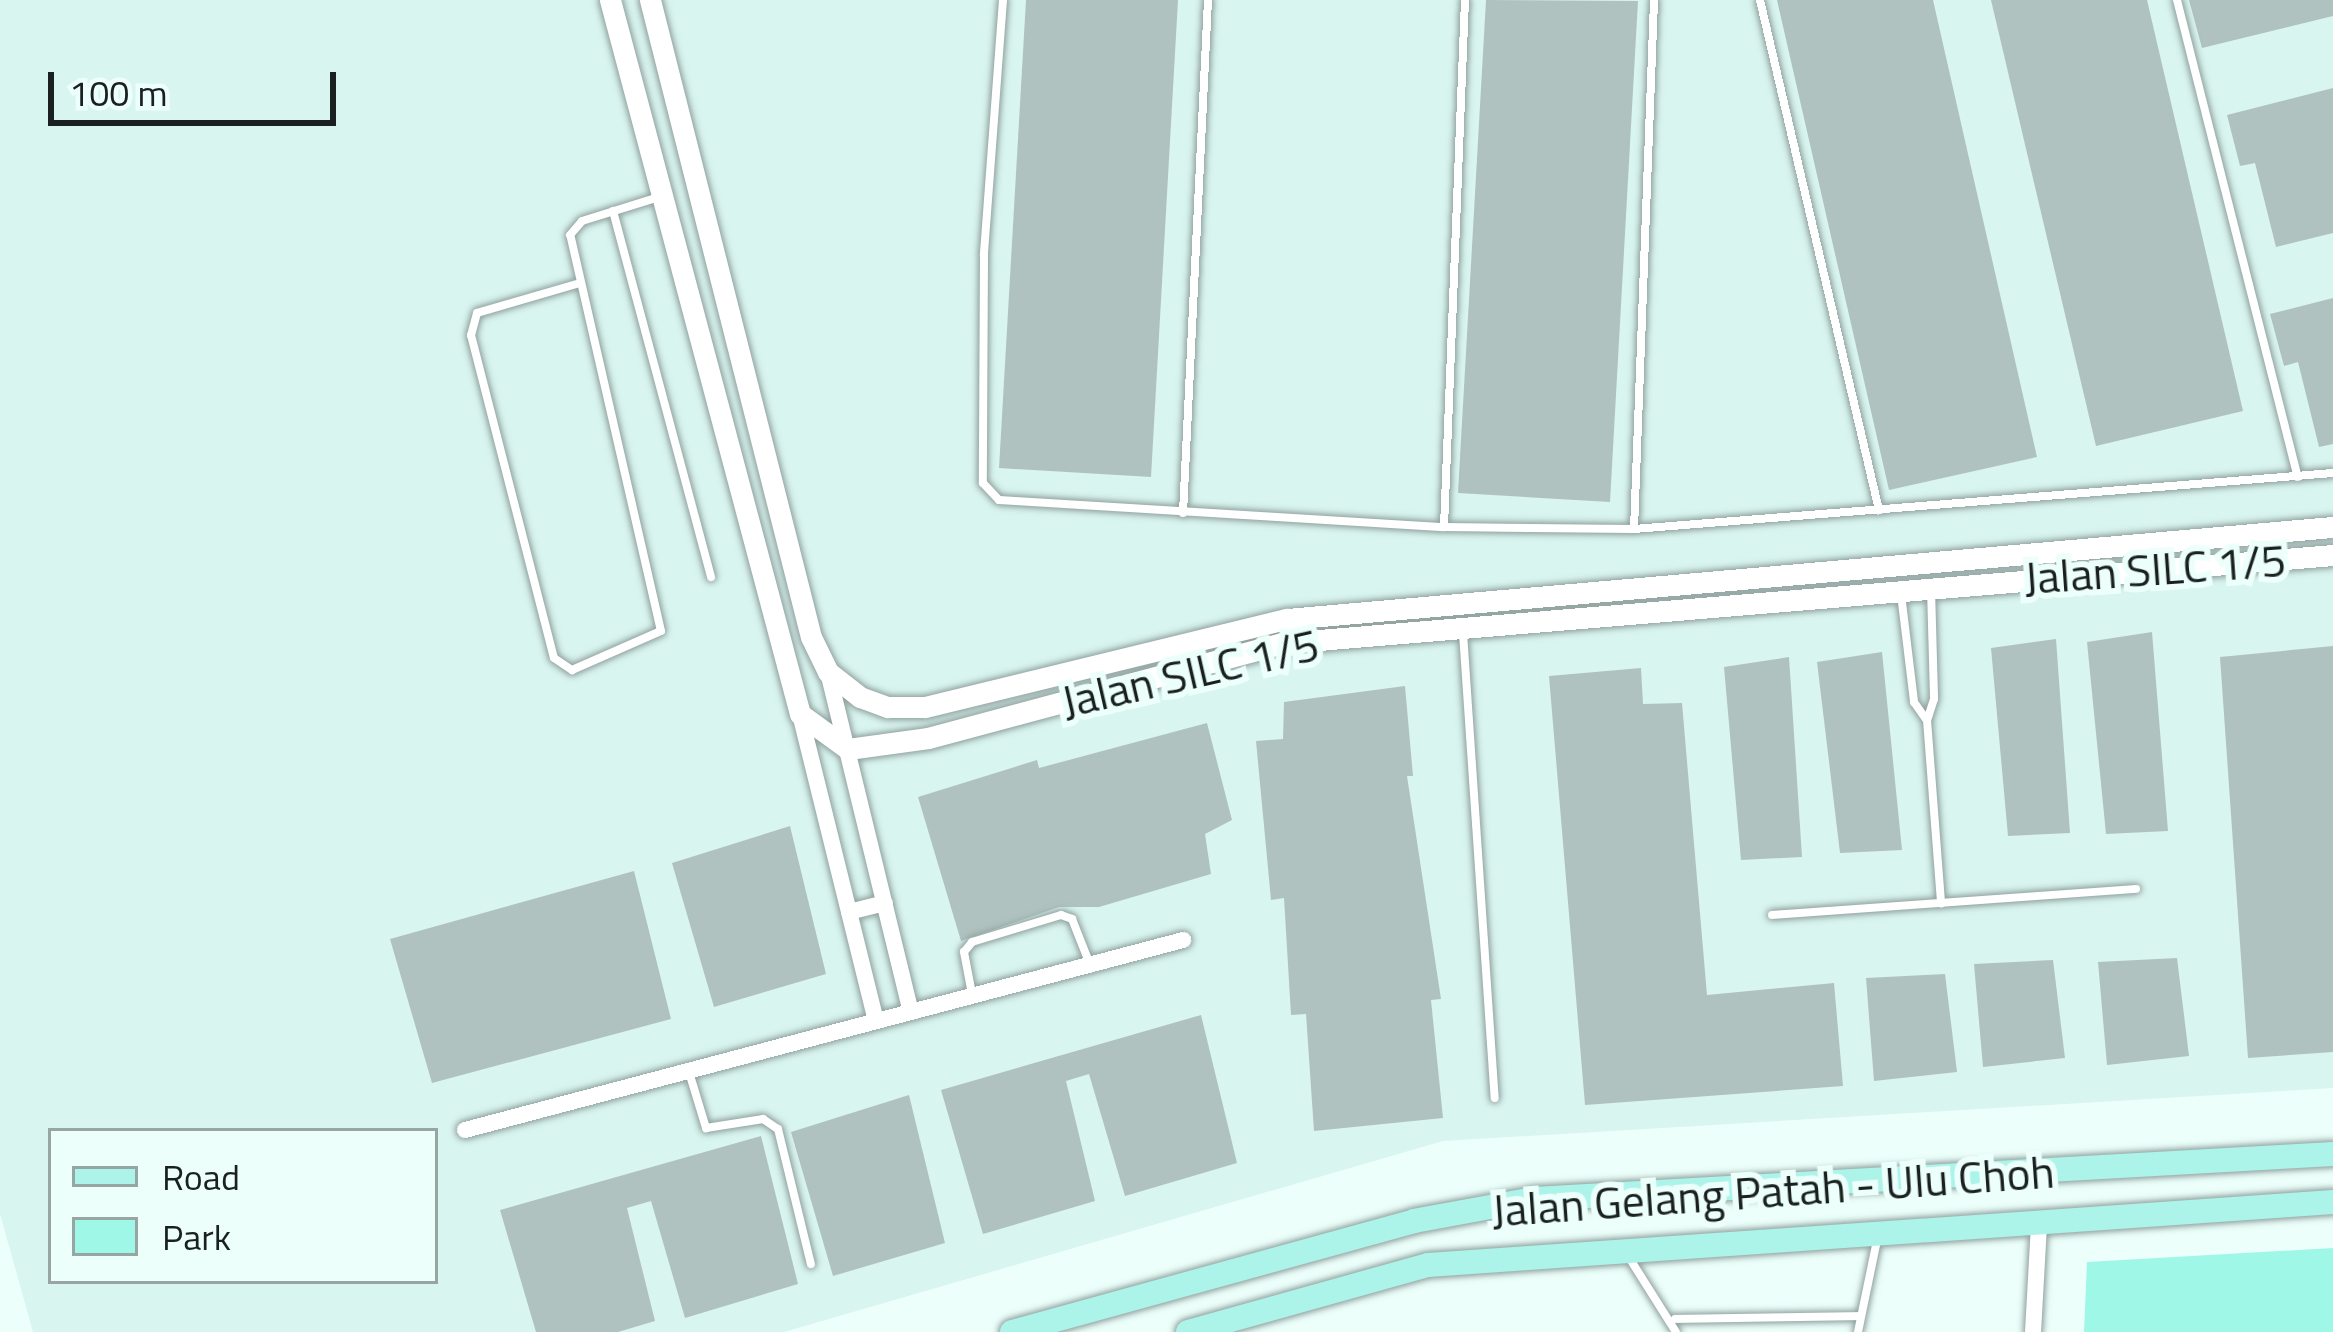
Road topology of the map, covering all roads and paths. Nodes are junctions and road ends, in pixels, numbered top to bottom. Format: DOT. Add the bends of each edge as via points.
graph roads {
  1 [pos="610,0"];
  2 [pos="650,0"];
  3 [pos="1003,0"];
  4 [pos="1208,0"];
  5 [pos="1465,0"];
  6 [pos="1654,0"];
  7 [pos="1760,0"];
  8 [pos="2177,0"];
  9 [pos="661,196"];
  10 [pos="613,211"];
  11 [pos="580,283"];
  12 [pos="2333,473"];
  13 [pos="2299,477"];
  14 [pos="1879,511"];
  15 [pos="1183,513"];
  16 [pos="1444,526"];
  17 [pos="2333,527"];
  18 [pos="1634,529"];
  19 [pos="2333,555"];
  20 [pos="711,578"];
  21 [pos="1930,586"];
  22 [pos="1900,589"];
  23 [pos="1462,627"];
  24 [pos="828,672"];
  25 [pos="800,714"];
  26 [pos="1927,720"];
  27 [pos="848,749"];
  28 [pos="2136,889"];
  29 [pos="885,903"];
  30 [pos="1941,903"];
  31 [pos="848,912"];
  32 [pos="1772,915"];
  33 [pos="1184,940"];
  34 [pos="1089,964"];
  35 [pos="972,995"];
  36 [pos="911,1012"];
  37 [pos="876,1022"];
  38 [pos="689,1071"];
  39 [pos="1496,1098"];
  40 [pos="465,1130"];
  41 [pos="2333,1154"];
  42 [pos="2333,1202"];
  43 [pos="2039,1225"];
  44 [pos="1879,1232"];
  45 [pos="1622,1248"];
  46 [pos="811,1264"];
  47 [pos="1860,1316"];
  48 [pos="1675,1319"];
  49 [pos="1012,1332"];
  50 [pos="1188,1332"];
  51 [pos="1676,1332"];
  52 [pos="1858,1332"];
  53 [pos="2033,1332"];
  1 -- 9 [label="street"];
  2 -- 24 [label="street" via="811,637"];
  3 -- 15 [label="lane" via="984,255 983,483 999,500"];
  4 -- 15 [label="lane"];
  5 -- 16 [label="lane"];
  6 -- 18 [label="lane"];
  7 -- 14 [label="lane"];
  8 -- 13 [label="lane"];
  9 -- 10 [label="lane"];
  9 -- 25 [label="street"];
  10 -- 11 [label="lane" via="582,221 570,235"];
  10 -- 20 [label="lane"];
  11 -- 11 [label="lane" via="662,622 656,638 572,670 554,658 471,335 477,313"];
  12 -- 13 [label="lane"];
  13 -- 14 [label="lane"];
  14 -- 18 [label="lane"];
  15 -- 16 [label="lane"];
  16 -- 18 [label="lane"];
  17 -- 24 [label="street, Jalan SILC 1/5" via="1287,619 926,707 860,698"];
  19 -- 21 [label="street, Jalan SILC 1/5"];
  21 -- 22 [label="street, Jalan SILC 1/5"];
  21 -- 26 [label="lane" via="1934,699"];
  22 -- 23 [label="street, Jalan SILC 1/5"];
  22 -- 26 [label="lane" via="1914,702"];
  23 -- 27 [label="street, Jalan SILC 1/5" via="1283,644 928,738"];
  23 -- 39 [label="lane"];
  24 -- 27 [label="street"];
  25 -- 27 [label="street"];
  25 -- 31 [label="street"];
  26 -- 30 [label="lane"];
  27 -- 29 [label="street"];
  28 -- 30 [label="lane"];
  29 -- 31 [label="street"];
  29 -- 36 [label="street"];
  30 -- 32 [label="lane"];
  31 -- 37 [label="street"];
  33 -- 34 [label="street"];
  34 -- 35 [label="street"];
  34 -- 35 [label="lane" via="1072,919 1061,915 972,942 964,952"];
  35 -- 36 [label="street"];
  36 -- 37 [label="street"];
  37 -- 38 [label="street"];
  38 -- 40 [label="street"];
  38 -- 46 [label="lane" via="706,1128 763,1119 778,1129"];
  41 -- 49 [label="main road, Jalan Gelang Patah - Ulu Choh" via="1534,1199 1414,1221"];
  42 -- 43 [label="main road, Jalan Gelang Patah - Ulu Choh"];
  43 -- 44 [label="main road, Jalan Gelang Patah - Ulu Choh"];
  43 -- 53 [label="street"];
  44 -- 45 [label="main road, Jalan Gelang Patah - Ulu Choh"];
  44 -- 47 [label="lane"];
  45 -- 48 [label="lane"];
  45 -- 50 [label="main road, Jalan Gelang Patah - Ulu Choh" via="1428,1265"];
  47 -- 48 [label="lane"];
  47 -- 52 [label="lane"];
  48 -- 51 [label="lane"];
}
